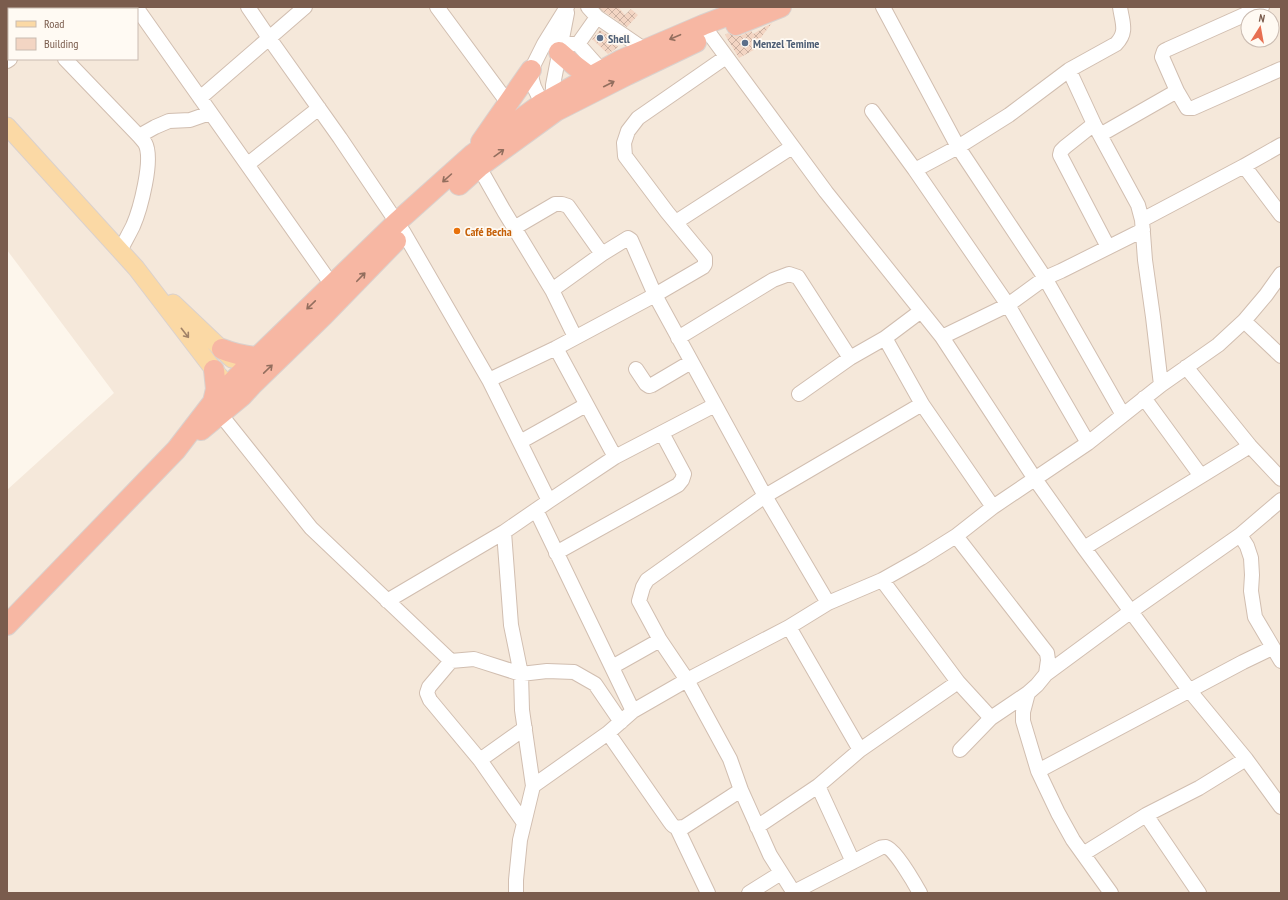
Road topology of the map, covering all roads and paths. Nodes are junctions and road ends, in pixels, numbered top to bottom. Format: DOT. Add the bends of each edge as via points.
graph roads {
  1 [pos="248,7"];
  2 [pos="305,7"];
  3 [pos="437,7"];
  4 [pos="568,7"];
  5 [pos="750,7"];
  6 [pos="781,7"];
  7 [pos="883,7"];
  8 [pos="1120,7"];
  9 [pos="1262,7"];
  10 [pos="138,10"];
  11 [pos="592,12"];
  12 [pos="706,30"];
  13 [pos="269,38"];
  14 [pos="578,44"];
  15 [pos="555,46"];
  16 [pos="652,55"];
  17 [pos="726,57"];
  18 [pos="66,60"];
  19 [pos="1281,69"];
  20 [pos="532,70"];
  21 [pos="1069,70"];
  22 [pos="596,74"];
  23 [pos="1177,91"];
  24 [pos="200,98"];
  25 [pos="508,102"];
  26 [pos="550,107"];
  27 [pos="319,108"];
  28 [pos="872,111"];
  29 [pos="210,113"];
  30 [pos="7,126"];
  31 [pos="1097,129"];
  32 [pos="139,136"];
  33 [pos="1281,145"];
  34 [pos="792,147"];
  35 [pos="958,147"];
  36 [pos="476,161"];
  37 [pos="248,164"];
  38 [pos="1244,166"];
  39 [pos="915,170"];
  40 [pos="1281,215"];
  41 [pos="676,222"];
  42 [pos="1143,225"];
  43 [pos="401,227"];
  44 [pos="514,228"];
  45 [pos="1108,247"];
  46 [pos="120,251"];
  47 [pos="602,254"];
  48 [pos="136,268"];
  49 [pos="1281,274"];
  50 [pos="1045,278"];
  51 [pos="332,285"];
  52 [pos="552,290"];
  53 [pos="655,296"];
  54 [pos="1008,305"];
  55 [pos="921,311"];
  56 [pos="1244,320"];
  57 [pos="575,337"];
  58 [pos="942,337"];
  59 [pos="678,338"];
  60 [pos="885,338"];
  61 [pos="556,348"];
  62 [pos="222,349"];
  63 [pos="257,356"];
  64 [pos="1281,356"];
  65 [pos="850,358"];
  66 [pos="691,362"];
  67 [pos="1186,367"];
  68 [pos="636,369"];
  69 [pos="214,370"];
  70 [pos="489,380"];
  71 [pos="241,384"];
  72 [pos="1161,385"];
  73 [pos="799,394"];
  74 [pos="1144,398"];
  75 [pos="922,404"];
  76 [pos="586,405"];
  77 [pos="715,405"];
  78 [pos="217,408"];
  79 [pos="1123,415"];
  80 [pos="662,433"];
  81 [pos="520,442"];
  82 [pos="1088,443"];
  83 [pos="1250,446"];
  84 [pos="615,457"];
  85 [pos="1201,476"];
  86 [pos="1035,479"];
  87 [pos="1281,479"];
  88 [pos="765,496"];
  89 [pos="549,500"];
  90 [pos="1281,500"];
  91 [pos="993,507"];
  92 [pos="536,510"];
  93 [pos="504,532"];
  94 [pos="956,536"];
  95 [pos="1240,536"];
  96 [pos="1084,548"];
  97 [pos="556,553"];
  98 [pos="882,580"];
  99 [pos="388,601"];
  100 [pos="828,603"];
  101 [pos="1130,612"];
  102 [pos="7,625"];
  103 [pos="789,626"];
  104 [pos="660,640"];
  105 [pos="1272,648"];
  106 [pos="451,661"];
  107 [pos="1281,661"];
  108 [pos="612,667"];
  109 [pos="520,674"];
  110 [pos="1046,674"];
  111 [pos="687,680"];
  112 [pos="958,682"];
  113 [pos="1189,690"];
  114 [pos="1028,693"];
  115 [pos="633,711"];
  116 [pos="991,718"];
  117 [pos="621,722"];
  118 [pos="525,728"];
  119 [pos="608,733"];
  120 [pos="860,750"];
  121 [pos="960,750"];
  122 [pos="1246,759"];
  123 [pos="480,760"];
  124 [pos="1038,771"];
  125 [pos="533,786"];
  126 [pos="818,786"];
  127 [pos="741,790"];
  128 [pos="1281,807"];
  129 [pos="1146,815"];
  130 [pos="524,823"];
  131 [pos="757,827"];
  132 [pos="677,828"];
  133 [pos="1083,854"];
  134 [pos="853,862"];
  135 [pos="781,873"];
  136 [pos="516,893"];
  137 [pos="708,893"];
  138 [pos="749,893"];
  139 [pos="794,893"];
  140 [pos="920,893"];
  141 [pos="1111,893"];
  142 [pos="1199,893"];
  1 -- 13 [label="street"];
  2 -- 13 [label="street"];
  3 -- 25 [label="street"];
  4 -- 15 [label="street"];
  5 -- 12 [label="highway"];
  6 -- 12 [label="highway"];
  7 -- 35 [label="street"];
  8 -- 21 [label="street" via="1124,31 1119,41"];
  9 -- 23 [label="street" via="1164,51 1162,57"];
  10 -- 24 [label="street"];
  11 -- 14 [label="street"];
  11 -- 16 [label="street"];
  12 -- 16 [label="highway"];
  12 -- 17 [label="street"];
  13 -- 24 [label="street"];
  13 -- 27 [label="street"];
  14 -- 15 [label="street"];
  14 -- 22 [label="street"];
  15 -- 20 [label="street"];
  15 -- 22 [label="highway" via="574,66"];
  15 -- 26 [label="street"];
  16 -- 22 [label="highway" via="621,60"];
  26 -- 16 [label="highway, one-way"];
  17 -- 34 [label="street"];
  17 -- 41 [label="street" via="638,118 624,143 625,156"];
  18 -- 32 [label="street"];
  19 -- 23 [label="street" via="1193,108 1187,108"];
  20 -- 25 [label="highway"];
  20 -- 26 [label="street" via="533,84"];
  21 -- 31 [label="street"];
  21 -- 35 [label="street" via="1009,115"];
  22 -- 26 [label="highway"];
  23 -- 31 [label="street"];
  24 -- 29 [label="street"];
  25 -- 36 [label="highway"];
  26 -- 36 [label="highway"];
  27 -- 37 [label="street"];
  27 -- 43 [label="street"];
  28 -- 39 [label="street"];
  29 -- 32 [label="street" via="190,120 169,121"];
  29 -- 37 [label="street"];
  30 -- 46 [label="main road"];
  31 -- 42 [label="street" via="1138,205"];
  31 -- 45 [label="street" via="1065,147 1060,155"];
  32 -- 46 [label="street" via="145,144 148,164 133,225"];
  33 -- 38 [label="street"];
  34 -- 41 [label="street"];
  34 -- 55 [label="street"];
  35 -- 39 [label="street"];
  35 -- 50 [label="street"];
  36 -- 43 [label="highway"];
  36 -- 44 [label="street"];
  37 -- 51 [label="street"];
  38 -- 40 [label="street"];
  38 -- 42 [label="street"];
  39 -- 54 [label="street"];
  41 -- 53 [label="street" via="705,258 705,264"];
  42 -- 45 [label="street"];
  42 -- 72 [label="street"];
  43 -- 51 [label="highway"];
  43 -- 70 [label="street"];
  71 -- 43 [label="highway, one-way" via="324,315"];
  44 -- 47 [label="street" via="555,204 562,204 568,206"];
  44 -- 52 [label="street"];
  45 -- 50 [label="street"];
  46 -- 48 [label="main road"];
  47 -- 52 [label="street"];
  47 -- 53 [label="street" via="628,238 632,240"];
  48 -- 62 [label="main road"];
  48 -- 69 [label="main road, one-way"];
  49 -- 56 [label="street" via="1266,296"];
  50 -- 54 [label="street"];
  50 -- 79 [label="street"];
  51 -- 63 [label="highway, one-way"];
  52 -- 57 [label="street"];
  53 -- 57 [label="street"];
  53 -- 59 [label="street"];
  54 -- 58 [label="street"];
  54 -- 82 [label="street"];
  55 -- 58 [label="street"];
  55 -- 60 [label="street"];
  56 -- 64 [label="street"];
  56 -- 67 [label="street" via="1218,345"];
  57 -- 61 [label="street"];
  58 -- 86 [label="street"];
  59 -- 65 [label="street" via="773,280 789,274 798,277"];
  59 -- 66 [label="street"];
  60 -- 65 [label="street"];
  60 -- 75 [label="street"];
  61 -- 70 [label="street"];
  61 -- 76 [label="street"];
  62 -- 63 [label="highway" via="242,356"];
  62 -- 71 [label="main road"];
  63 -- 71 [label="highway"];
  65 -- 73 [label="street"];
  66 -- 68 [label="street" via="649,386"];
  66 -- 77 [label="street"];
  67 -- 72 [label="street"];
  67 -- 83 [label="street"];
  69 -- 71 [label="main road"];
  69 -- 78 [label="highway"];
  70 -- 81 [label="street"];
  71 -- 78 [label="highway"];
  72 -- 74 [label="street"];
  74 -- 79 [label="street"];
  74 -- 85 [label="street"];
  75 -- 88 [label="street"];
  75 -- 91 [label="street"];
  76 -- 81 [label="street"];
  76 -- 84 [label="street"];
  77 -- 80 [label="street"];
  77 -- 88 [label="street"];
  78 -- 99 [label="street" via="311,528"];
  78 -- 102 [label="highway"];
  79 -- 82 [label="street"];
  80 -- 84 [label="street"];
  80 -- 97 [label="street" via="684,474 678,485"];
  81 -- 89 [label="street"];
  82 -- 86 [label="street"];
  83 -- 85 [label="street"];
  83 -- 87 [label="street"];
  84 -- 89 [label="street"];
  85 -- 96 [label="street"];
  86 -- 91 [label="street"];
  86 -- 96 [label="street"];
  88 -- 100 [label="street"];
  88 -- 104 [label="street" via="647,580 639,601"];
  89 -- 92 [label="street"];
  90 -- 95 [label="street"];
  91 -- 94 [label="street"];
  92 -- 93 [label="street"];
  92 -- 97 [label="street"];
  93 -- 99 [label="street"];
  93 -- 109 [label="street" via="511,625"];
  94 -- 98 [label="street"];
  94 -- 110 [label="street" via="1047,653"];
  95 -- 101 [label="street"];
  95 -- 105 [label="street" via="1251,558 1251,591 1255,617"];
  96 -- 101 [label="street"];
  97 -- 108 [label="street"];
  98 -- 100 [label="street"];
  98 -- 112 [label="street"];
  99 -- 106 [label="street"];
  100 -- 103 [label="street"];
  101 -- 110 [label="street"];
  101 -- 113 [label="street"];
  103 -- 111 [label="street"];
  103 -- 120 [label="street"];
  104 -- 108 [label="street"];
  104 -- 111 [label="street"];
  105 -- 107 [label="street"];
  105 -- 113 [label="street"];
  106 -- 109 [label="street" via="474,659"];
  106 -- 123 [label="street" via="428,686 427,693"];
  108 -- 115 [label="street"];
  109 -- 117 [label="street" via="574,672 594,684"];
  109 -- 118 [label="street"];
  110 -- 114 [label="street"];
  111 -- 115 [label="street"];
  111 -- 127 [label="street" via="730,760"];
  112 -- 116 [label="street"];
  112 -- 120 [label="street"];
  113 -- 122 [label="street"];
  113 -- 124 [label="street"];
  114 -- 116 [label="street"];
  114 -- 124 [label="street" via="1023,721"];
  115 -- 117 [label="street"];
  116 -- 121 [label="street"];
  117 -- 119 [label="street"];
  118 -- 123 [label="street"];
  118 -- 125 [label="street"];
  119 -- 125 [label="street"];
  119 -- 132 [label="street" via="670,822"];
  120 -- 126 [label="street"];
  122 -- 128 [label="street"];
  122 -- 129 [label="street" via="1200,788"];
  123 -- 130 [label="street"];
  124 -- 133 [label="street" via="1058,813"];
  125 -- 130 [label="street"];
  126 -- 131 [label="street"];
  126 -- 134 [label="street"];
  127 -- 131 [label="street"];
  127 -- 132 [label="street" via="684,827"];
  129 -- 133 [label="street"];
  129 -- 142 [label="street"];
  130 -- 136 [label="street" via="520,840"];
  131 -- 135 [label="street"];
  132 -- 137 [label="street"];
  133 -- 141 [label="street"];
  134 -- 139 [label="street"];
  134 -- 140 [label="street" via="886,846 907,870"];
  135 -- 138 [label="street"];
  135 -- 139 [label="street"];
}
